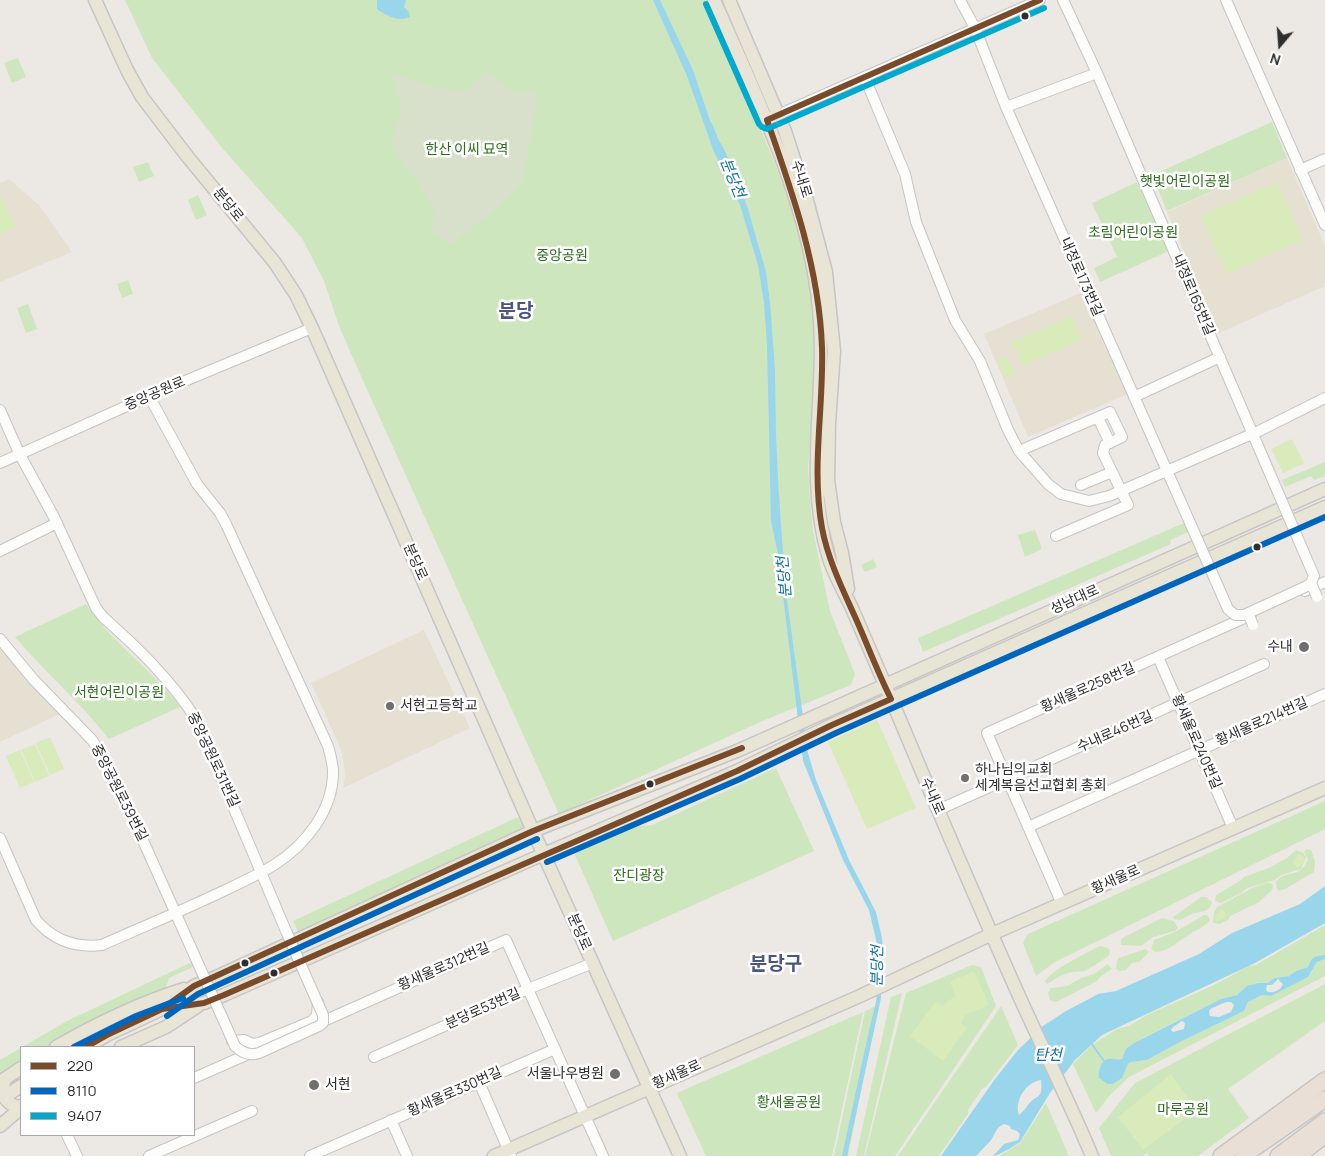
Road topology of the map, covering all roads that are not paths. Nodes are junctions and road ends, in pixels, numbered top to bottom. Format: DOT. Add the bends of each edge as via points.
graph roads {
  1 [pos="96,0"];
  2 [pos="714,0"];
  3 [pos="729,0"];
  4 [pos="960,0"];
  5 [pos="1040,0"];
  6 [pos="1063,0"];
  7 [pos="1226,0"];
  8 [pos="975,28"];
  9 [pos="1097,73"];
  10 [pos="865,78"];
  11 [pos="1006,107"];
  12 [pos="779,114"];
  13 [pos="767,120"];
  14 [pos="1325,159"];
  15 [pos="1300,170"];
  16 [pos="1325,225"];
  17 [pos="312,328"];
  18 [pos="1220,357"];
  19 [pos="149,396"];
  20 [pos="1134,397"];
  21 [pos="1325,398"];
  22 [pos="0,410"];
  23 [pos="1098,418"];
  24 [pos="1254,434"];
  25 [pos="1110,443"];
  26 [pos="1019,451"];
  27 [pos="20,455"];
  28 [pos="0,463"];
  29 [pos="1112,472"];
  30 [pos="1167,472"];
  31 [pos="1081,485"];
  32 [pos="1325,490"];
  33 [pos="1122,491"];
  34 [pos="1325,507"];
  35 [pos="57,523"];
  36 [pos="1056,536"];
  37 [pos="0,551"];
  38 [pos="1325,582"];
  39 [pos="1311,583"];
  40 [pos="1317,597"];
  41 [pos="851,607"];
  42 [pos="1248,613"];
  43 [pos="1253,625"];
  44 [pos="0,639"];
  45 [pos="1158,657"];
  46 [pos="1264,664"];
  47 [pos="884,684"];
  48 [pos="1325,694"];
  49 [pos="891,699"];
  50 [pos="1179,703"];
  51 [pos="1200,750"];
  52 [pos="1008,780"];
  53 [pos="1325,788"];
  54 [pos="938,810"];
  55 [pos="1028,827"];
  56 [pos="1233,828"];
  57 [pos="533,831"];
  58 [pos="0,838"];
  59 [pos="544,854"];
  60 [pos="262,872"];
  61 [pos="1062,904"];
  62 [pos="175,914"];
  63 [pos="992,934"];
  64 [pos="593,963"];
  65 [pos="194,986"];
  66 [pos="528,989"];
  67 [pos="204,1003"];
  68 [pos="162,1009"];
  69 [pos="232,1041"];
  70 [pos="58,1046"];
  71 [pos="88,1046"];
  72 [pos="123,1046"];
  73 [pos="555,1049"];
  74 [pos="374,1058"];
  75 [pos="20,1069"];
  76 [pos="195,1078"];
  77 [pos="3,1080"];
  78 [pos="1325,1080"];
  79 [pos="479,1082"];
  80 [pos="649,1088"];
  81 [pos="1325,1099"];
  82 [pos="19,1109"];
  83 [pos="1325,1109"];
  84 [pos="252,1111"];
  85 [pos="586,1115"];
  86 [pos="0,1118"];
  87 [pos="391,1120"];
  88 [pos="1325,1121"];
  89 [pos="0,1126"];
  90 [pos="1325,1135"];
  91 [pos="68,1136"];
  92 [pos="195,1136"];
  93 [pos="195,1136"];
  94 [pos="510,1153"];
  95 [pos="1090,1153"];
  96 [pos="77,1156"];
  97 [pos="149,1156"];
  98 [pos="310,1156"];
  99 [pos="407,1156"];
  100 [pos="494,1156"];
  101 [pos="604,1156"];
  102 [pos="680,1156"];
  103 [pos="1221,1156"];
  104 [pos="1243,1156"];
  105 [pos="1260,1156"];
  106 [pos="1278,1156"];
  107 [pos="1298,1156"];
  1 -- 17 [label="main road, 분당로" via="142,97 275,262"];
  2 -- 13 [label="main road, 수내로"];
  3 -- 12 [label="main road, 수내로"];
  4 -- 8 [label="street, 내정로173번길"];
  5 -- 8 [label="street"];
  6 -- 9 [label="street, 내정로165번길"];
  7 -- 15 [label="street"];
  8 -- 10 [label="street"];
  8 -- 11 [label="street, 내정로173번길"];
  9 -- 11 [label="street"];
  9 -- 18 [label="street, 내정로165번길"];
  10 -- 12 [label="street"];
  10 -- 26 [label="street" via="905,174 916,222 955,320 980,361"];
  11 -- 20 [label="street, 내정로173번길"];
  12 -- 13 [label="street"];
  12 -- 41 [label="main road, 수내로" via="811,213 829,292 834,351 828,480"];
  13 -- 41 [label="main road, 수내로" via="794,194 815,273 822,347 816,466 818,508 829,559"];
  14 -- 15 [label="street"];
  15 -- 16 [label="street"];
  17 -- 19 [label="street, 중앙공원로"];
  17 -- 57 [label="main road, 분당로"];
  18 -- 20 [label="street"];
  18 -- 24 [label="street, 내정로165번길"];
  19 -- 27 [label="street, 중앙공원로"];
  19 -- 60 [label="street" via="197,484 226,524 328,746 332,762 330,792 315,825 295,849"];
  20 -- 30 [label="street, 내정로173번길"];
  21 -- 24 [label="street"];
  22 -- 27 [label="street, 중앙공원로31번길"];
  23 -- 25 [label="street"];
  23 -- 25 [label="street" via="1110,412 1126,436"];
  23 -- 26 [label="street"];
  24 -- 30 [label="street"];
  24 -- 39 [label="street, 내정로165번길, bridge" via="1314,576"];
  25 -- 29 [label="street" via="1103,453"];
  26 -- 33 [label="street" via="1054,491 1061,494 1089,501"];
  27 -- 28 [label="street, 중앙공원로"];
  27 -- 35 [label="street, 중앙공원로31번길"];
  29 -- 31 [label="street"];
  29 -- 33 [label="street"];
  30 -- 33 [label="street"];
  30 -- 42 [label="street, 내정로173번길, bridge" via="1228,609 1239,616"];
  32 -- 47 [label="main road, 성남대로"];
  33 -- 36 [label="street" via="1128,505"];
  34 -- 49 [label="main road, 성남대로"];
  35 -- 37 [label="street"];
  35 -- 60 [label="street, 중앙공원로31번길" via="96,608 165,677 196,719"];
  38 -- 45 [label="street, 황새울로258번길"];
  39 -- 40 [label="street, 내정로165번길, bridge"];
  39 -- 42 [label="street, bridge"];
  41 -- 47 [label="main road, 수내로"];
  42 -- 43 [label="street, bridge"];
  44 -- 62 [label="street, 중앙공원로39번길" via="28,674 92,740 104,758"];
  45 -- 50 [label="street, 황새울로240번길"];
  45 -- 52 [label="street, 황새울로258번길" via="987,733"];
  46 -- 50 [label="street, 수내로46번길"];
  47 -- 49 [label="main road, 수내로"];
  47 -- 57 [label="main road, 성남대로" via="737,750"];
  48 -- 51 [label="street, 황새울로214번길"];
  49 -- 54 [label="main road, 수내로"];
  49 -- 59 [label="main road, 성남대로" via="737,771"];
  50 -- 51 [label="street, 황새울로240번길"];
  50 -- 52 [label="street, 수내로46번길"];
  51 -- 55 [label="street"];
  51 -- 56 [label="street, 황새울로240번길"];
  52 -- 54 [label="street, 수내로46번길"];
  52 -- 55 [label="street, 황새울로258번길"];
  53 -- 56 [label="main road, 황새울로"];
  54 -- 63 [label="main road, 수내로"];
  55 -- 61 [label="street, 황새울로258번길"];
  56 -- 61 [label="main road, 황새울로"];
  57 -- 59 [label="main road, 분당로"];
  57 -- 65 [label="main road"];
  58 -- 62 [label="street" via="36,920 60,940 102,945"];
  59 -- 64 [label="main road, 분당로"];
  59 -- 67 [label="main road"];
  60 -- 62 [label="street"];
  60 -- 69 [label="street, 중앙공원로31번길, bridge" via="318,1002 323,1023 256,1054 239,1050"];
  61 -- 63 [label="main road, 황새울로"];
  62 -- 69 [label="street, 중앙공원로39번길, bridge"];
  63 -- 80 [label="main road, 황새울로"];
  63 -- 95 [label="main road, 수내로"];
  64 -- 66 [label="street, 분당로53번길"];
  64 -- 80 [label="main road, 분당로"];
  65 -- 68 [label="main road"];
  65 -- 70 [label="main road" via="154,998"];
  66 -- 73 [label="street, 황새울로312번길"];
  66 -- 74 [label="street, 분당로53번길"];
  66 -- 76 [label="street, 황새울로312번길" via="506,940"];
  67 -- 68 [label="main road"];
  67 -- 72 [label="main road" via="166,1027"];
  68 -- 71 [label="main road"];
  73 -- 79 [label="street, 황새울로330번길"];
  73 -- 85 [label="street, 황새울로312번길"];
  75 -- 77 [label="main road"];
  77 -- 82 [label="main road" via="2,1092 7,1102"];
  78 -- 103 [label="highway"];
  79 -- 87 [label="street, 황새울로330번길"];
  79 -- 94 [label="street"];
  80 -- 85 [label="main road, 황새울로"];
  80 -- 102 [label="main road, 분당로"];
  81 -- 104 [label="highway"];
  82 -- 86 [label="main road"];
  82 -- 89 [label="main road"];
  83 -- 105 [label="highway"];
  84 -- 93 [label="street"];
  85 -- 94 [label="main road, 황새울로"];
  85 -- 101 [label="street, 황새울로312번길"];
  87 -- 98 [label="street"];
  87 -- 99 [label="street, 황새울로330번길"];
  88 -- 106 [label="highway"];
  90 -- 107 [label="highway"];
  91 -- 96 [label="street"];
  92 -- 97 [label="street"];
  94 -- 100 [label="main road, 황새울로"];
}
